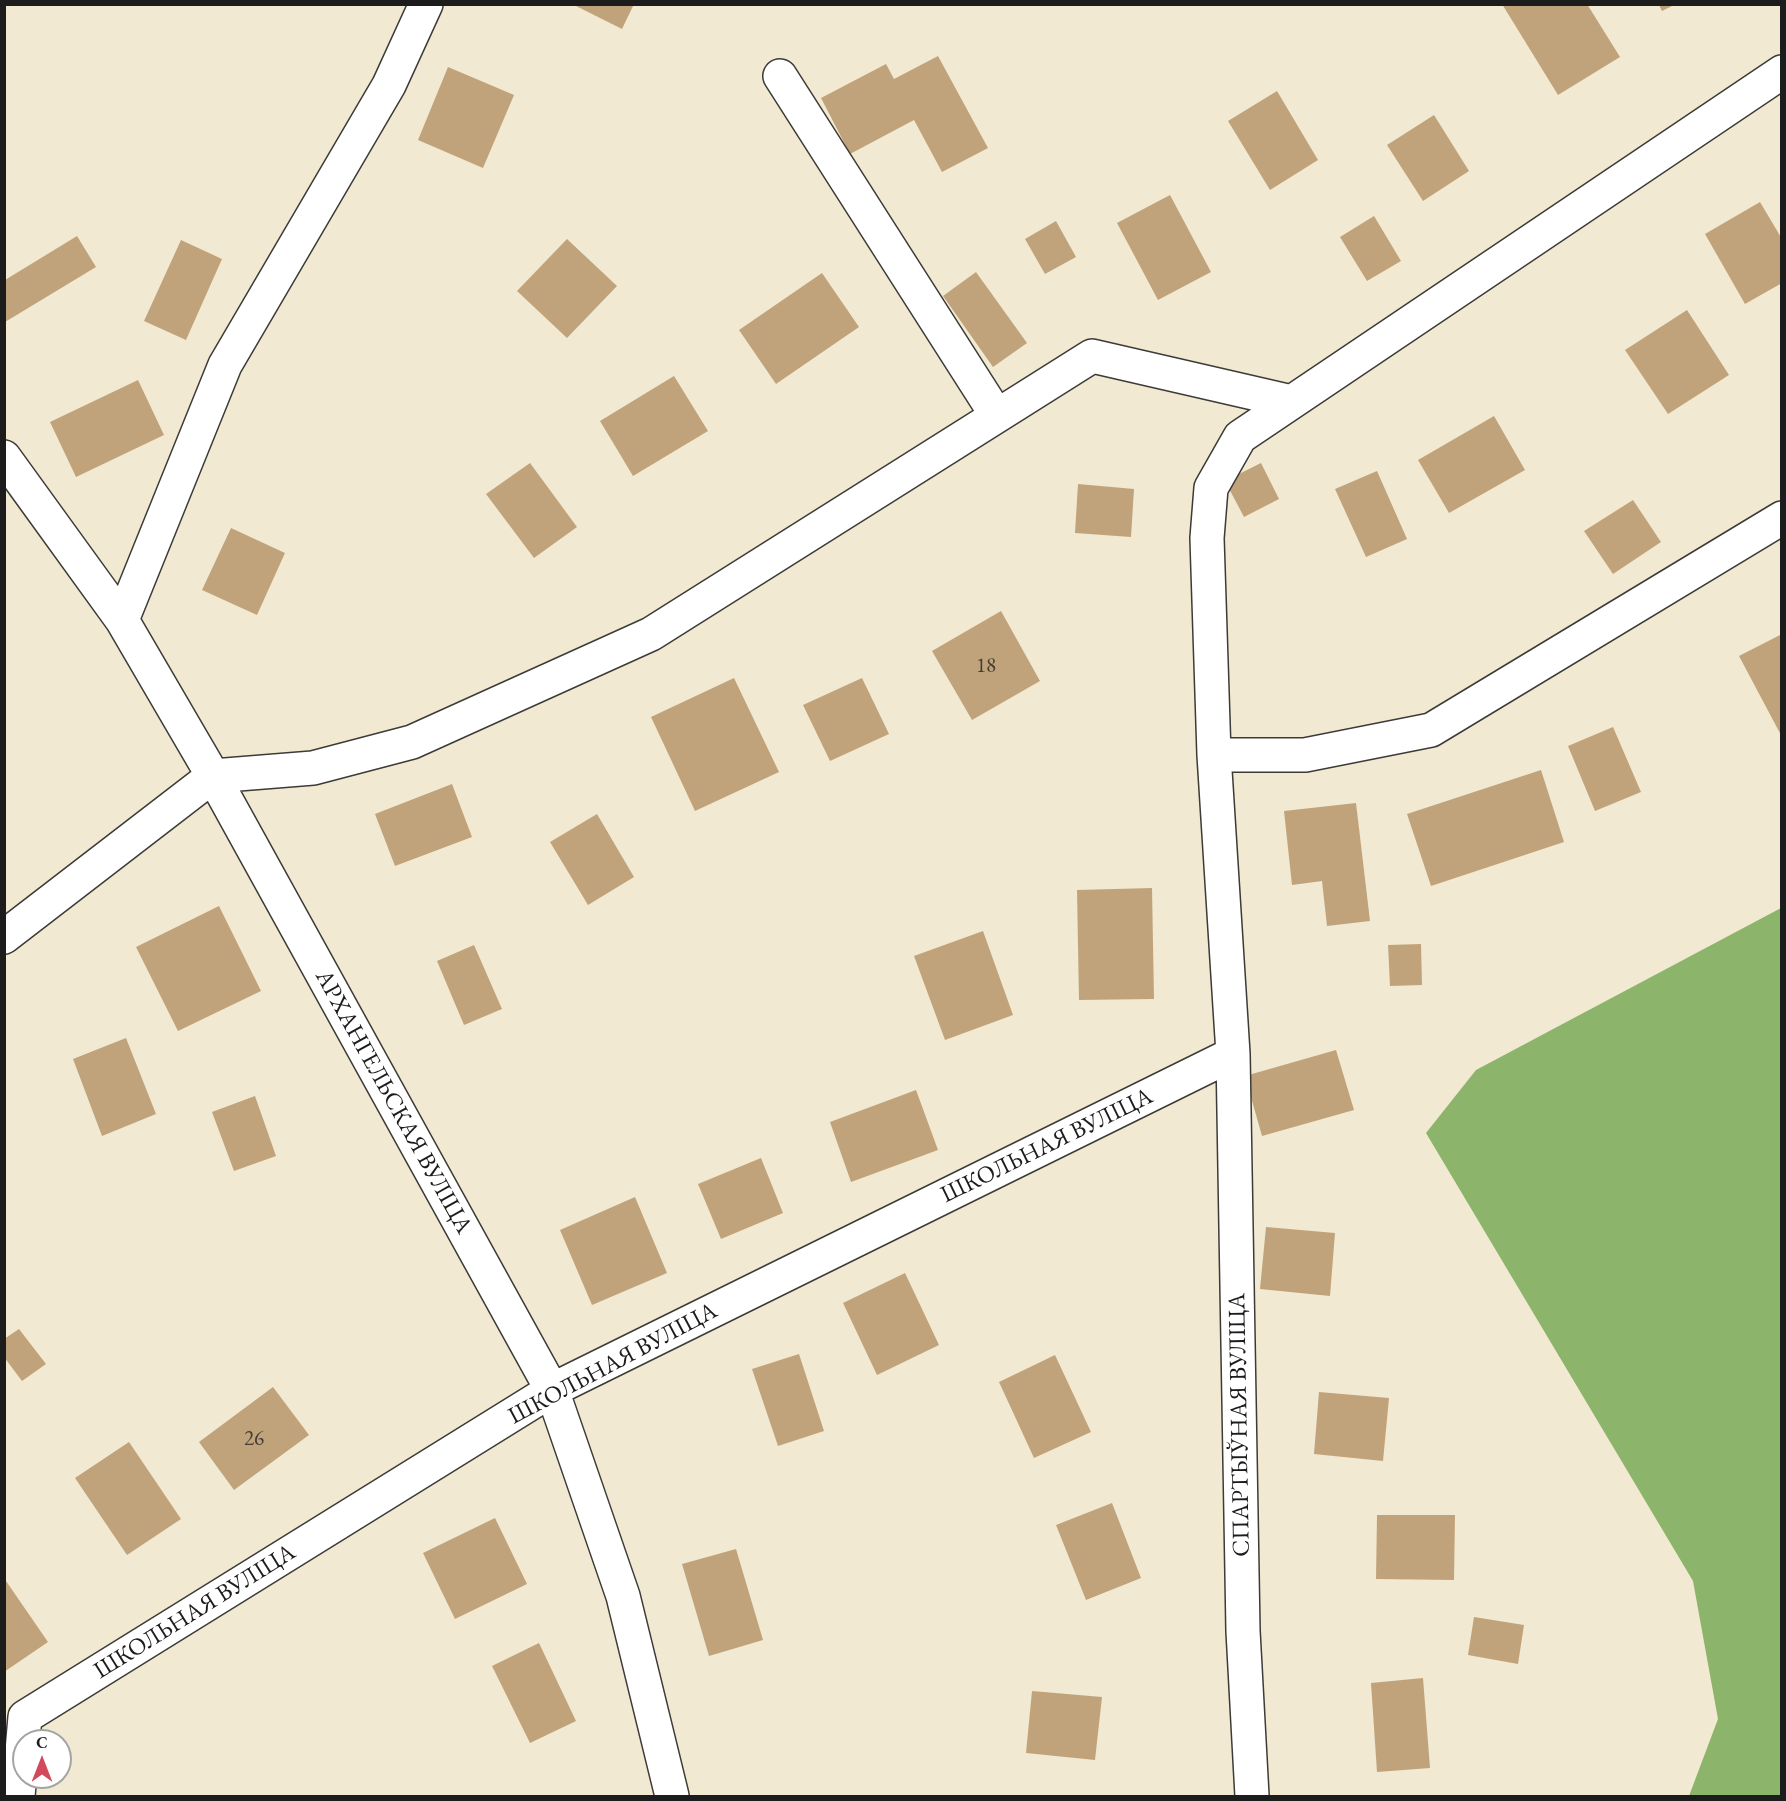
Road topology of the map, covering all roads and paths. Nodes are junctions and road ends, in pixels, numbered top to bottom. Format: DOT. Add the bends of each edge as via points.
graph roads {
  1 [pos="426,4"];
  2 [pos="1782,72"];
  3 [pos="780,76"];
  4 [pos="1292,402"];
  5 [pos="992,408"];
  6 [pos="4,457"];
  7 [pos="1782,518"];
  8 [pos="122,620"];
  9 [pos="1214,755"];
  10 [pos="213,776"];
  11 [pos="4,937"];
  12 [pos="1233,1054"];
  13 [pos="552,1390"];
  14 [pos="18,1797"];
  15 [pos="672,1797"];
  16 [pos="1252,1797"];
  1 -- 8 [label="street" via="389,85 225,365"];
  2 -- 4 [label="street, СПАРТЫЎНАЯ ВУЛІЦА"];
  3 -- 5 [label="street"];
  4 -- 9 [label="street, СПАРТЫЎНАЯ ВУЛІЦА" via="1240,437 1211,488 1207,538"];
  4 -- 10 [label="street" via="1092,356 651,634 412,742 313,768"];
  6 -- 8 [label="street, АРХАНГЕЛЬСКАЯ ВУЛІЦА"];
  7 -- 9 [label="street" via="1431,730 1305,755"];
  8 -- 10 [label="street, АРХАНГЕЛЬСКАЯ ВУЛІЦА"];
  9 -- 12 [label="street, СПАРТЫЎНАЯ ВУЛІЦА"];
  10 -- 11 [label="street"];
  10 -- 13 [label="street, АРХАНГЕЛЬСКАЯ ВУЛІЦА"];
  12 -- 13 [label="street, ШКОЛЬНАЯ ВУЛІЦА"];
  12 -- 16 [label="street, СПАРТЫЎНАЯ ВУЛІЦА" via="1243,1619"];
  13 -- 14 [label="street, ШКОЛЬНАЯ ВУЛІЦА" via="25,1717"];
  13 -- 15 [label="street, АРХАНГЕЛЬСКАЯ ВУЛІЦА" via="623,1596"];
}
